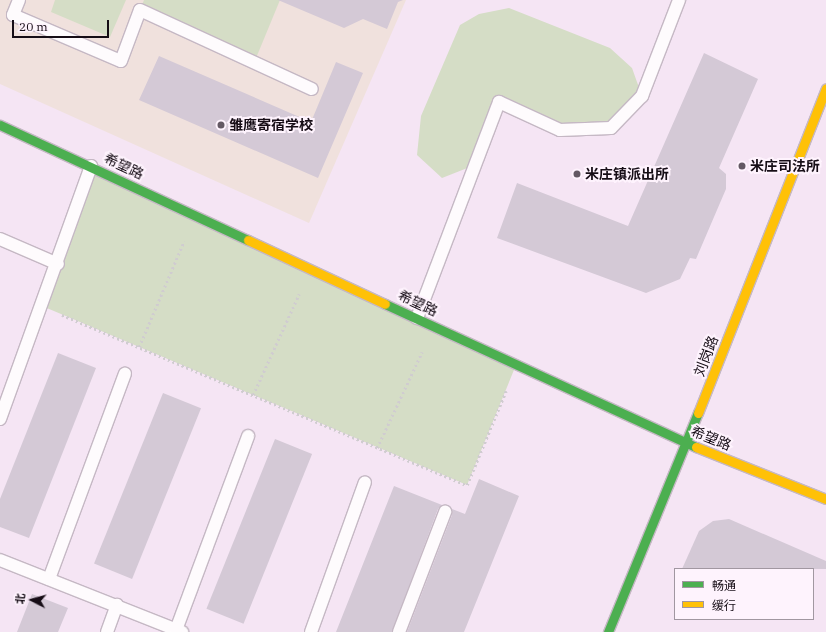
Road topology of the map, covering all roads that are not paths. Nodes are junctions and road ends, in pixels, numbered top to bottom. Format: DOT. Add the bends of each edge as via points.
graph roads {
  1 [pos="19,0"];
  2 [pos="679,0"];
  3 [pos="826,88"];
  4 [pos="312,89"];
  5 [pos="0,126"];
  6 [pos="91,166"];
  7 [pos="0,239"];
  8 [pos="58,264"];
  9 [pos="417,318"];
  10 [pos="124,374"];
  11 [pos="0,419"];
  12 [pos="248,436"];
  13 [pos="686,443"];
  14 [pos="366,482"];
  15 [pos="826,499"];
  16 [pos="445,512"];
  17 [pos="0,560"];
  18 [pos="49,579"];
  19 [pos="117,605"];
  20 [pos="179,631"];
  21 [pos="107,632"];
  22 [pos="311,632"];
  23 [pos="399,632"];
  24 [pos="608,632"];
  1 -- 4 [label="lane" via="13,15 121,61 140,10"];
  2 -- 9 [label="lane" via="642,96 611,128 560,130 499,102"];
  3 -- 13 [label="street, 刘岗路"];
  5 -- 6 [label="street, 希望路"];
  6 -- 8 [label="lane"];
  6 -- 9 [label="street, 希望路"];
  7 -- 8 [label="lane"];
  8 -- 11 [label="lane"];
  9 -- 13 [label="street, 希望路"];
  10 -- 18 [label="lane"];
  12 -- 20 [label="lane"];
  13 -- 15 [label="street, 希望路"];
  13 -- 24 [label="street, 刘岗路"];
  14 -- 22 [label="lane"];
  16 -- 23 [label="lane"];
  17 -- 18 [label="lane"];
  18 -- 19 [label="lane"];
  19 -- 20 [label="lane"];
  19 -- 21 [label="lane"];
}
